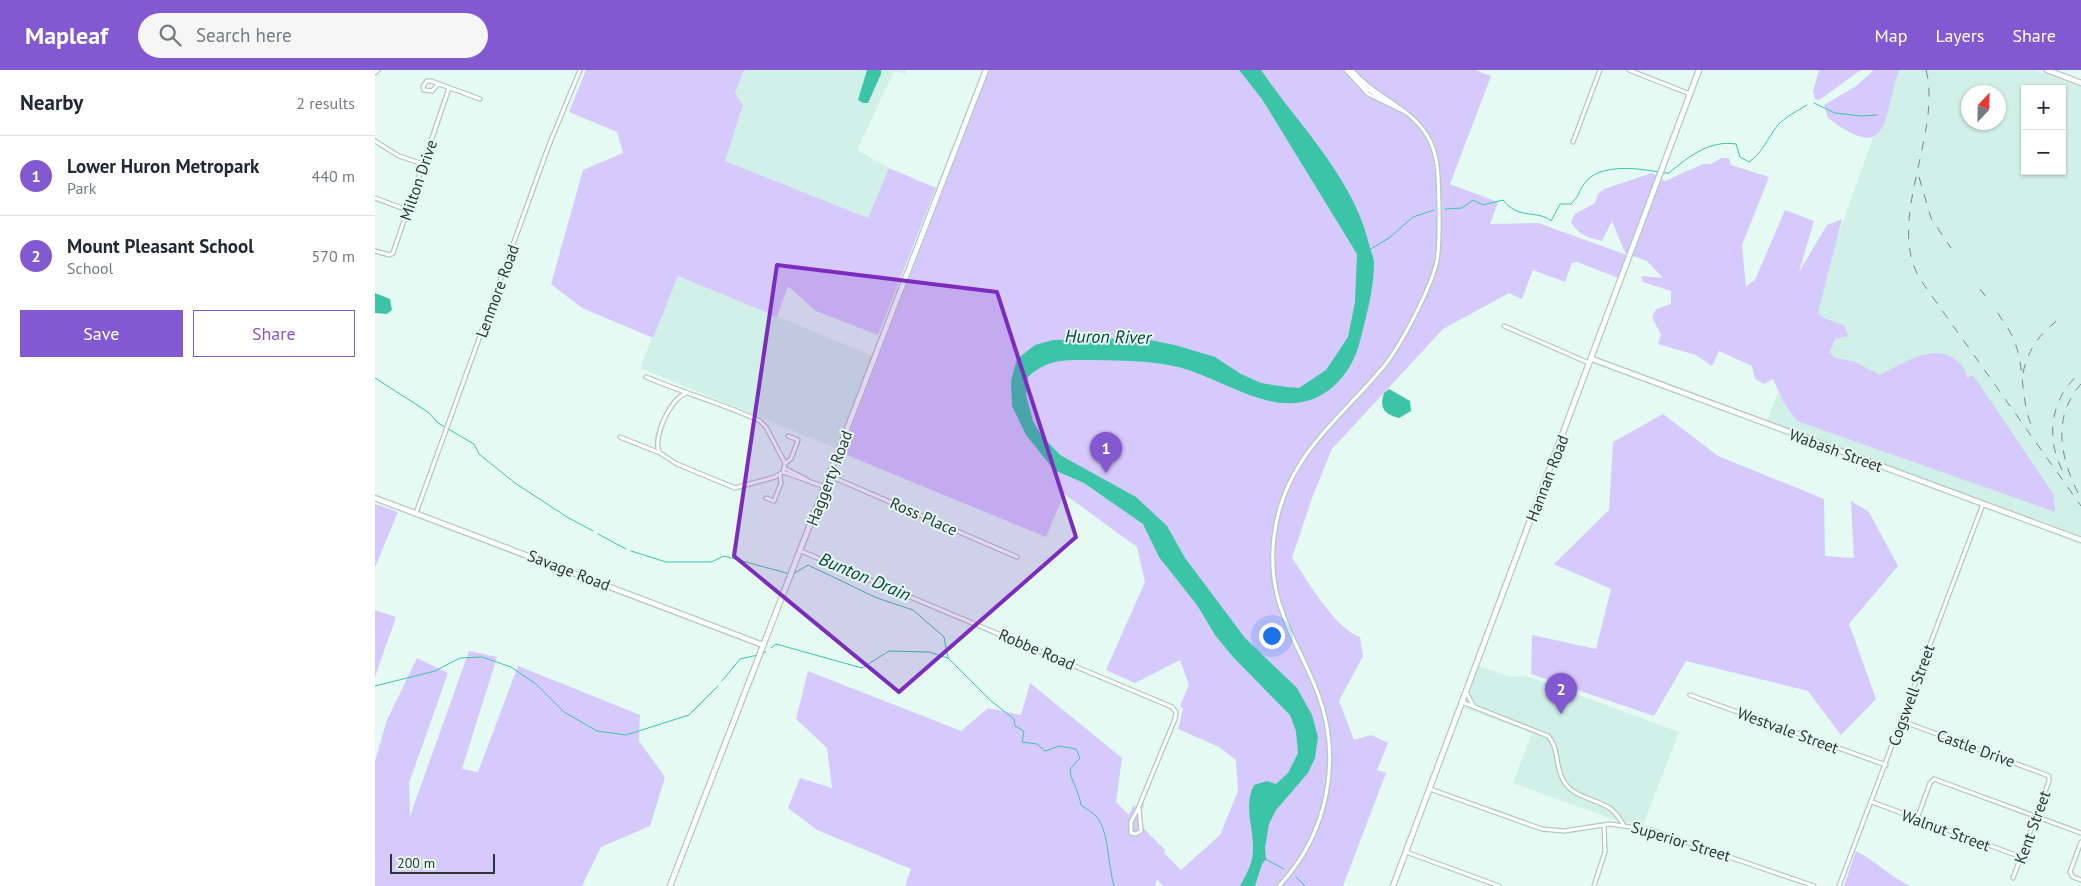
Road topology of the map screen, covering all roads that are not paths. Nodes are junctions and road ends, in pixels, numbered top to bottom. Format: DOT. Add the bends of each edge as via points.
graph roads {
  1 [pos="378,70"];
  2 [pos="580,70"];
  3 [pos="986,70"];
  4 [pos="1349,70"];
  5 [pos="1600,70"];
  6 [pos="1629,70"];
  7 [pos="1699,70"];
  8 [pos="2047,70"];
  9 [pos="375,74"];
  10 [pos="2081,83"];
  11 [pos="438,84"];
  12 [pos="449,88"];
  13 [pos="1690,94"];
  14 [pos="480,99"];
  15 [pos="1406,112"];
  16 [pos="375,141"];
  17 [pos="1573,142"];
  18 [pos="423,164"];
  19 [pos="375,198"];
  20 [pos="407,210"];
  21 [pos="375,251"];
  22 [pos="1504,326"];
  23 [pos="1591,361"];
  24 [pos="646,377"];
  25 [pos="685,394"];
  26 [pos="788,436"];
  27 [pos="620,437"];
  28 [pos="660,453"];
  29 [pos="785,463"];
  30 [pos="782,471"];
  31 [pos="830,476"];
  32 [pos="825,487"];
  33 [pos="375,498"];
  34 [pos="765,498"];
  35 [pos="1983,504"];
  36 [pos="416,513"];
  37 [pos="2081,540"];
  38 [pos="801,551"];
  39 [pos="1017,557"];
  40 [pos="763,645"];
  41 [pos="1466,691"];
  42 [pos="1689,695"];
  43 [pos="1462,702"];
  44 [pos="1473,705"];
  45 [pos="1902,721"];
  46 [pos="1886,765"];
  47 [pos="2049,777"];
  48 [pos="1430,789"];
  49 [pos="1872,802"];
  50 [pos="1139,807"];
  51 [pos="2035,817"];
  52 [pos="1917,819"];
  53 [pos="1623,824"];
  54 [pos="1604,825"];
  55 [pos="2081,833"];
  56 [pos="2081,842"];
  57 [pos="1406,852"];
  58 [pos="2021,858"];
  59 [pos="2013,878"];
  60 [pos="2081,880"];
  61 [pos="671,886"];
  62 [pos="1279,886"];
  63 [pos="1393,886"];
  64 [pos="1499,886"];
  65 [pos="1594,886"];
  66 [pos="1814,886"];
  67 [pos="1839,886"];
  1 -- 9 [label="street"];
  2 -- 36 [label="street, Lenmore Road" via="549,145"];
  3 -- 31 [label="street, Haggerty Road"];
  4 -- 15 [label="street"];
  4 -- 15 [label="street" via="1368,94"];
  5 -- 17 [label="street"];
  6 -- 13 [label="street"];
  7 -- 13 [label="street, Hannan Road"];
  8 -- 10 [label="street"];
  11 -- 11 [label="street" via="427,81 424,90 432,91"];
  11 -- 12 [label="street"];
  12 -- 14 [label="street"];
  12 -- 18 [label="street, Milton Drive"];
  13 -- 23 [label="street, Hannan Road"];
  15 -- 62 [label="street" via="1424,131 1437,161 1439,242 1435,268 1389,358 1299,462 1285,491 1276,523 1273,565 1277,596 1287,630 1320,700 1330,757 1327,795 1316,830 1299,861"];
  16 -- 18 [label="street" via="399,156"];
  18 -- 20 [label="street, Milton Drive"];
  19 -- 20 [label="street"];
  20 -- 21 [label="street, Milton Drive" via="393,253"];
  22 -- 23 [label="street, Wabash Street"];
  23 -- 35 [label="street, Wabash Street"];
  23 -- 41 [label="street, Hannan Road"];
  24 -- 25 [label="street"];
  25 -- 28 [label="street" via="673,402 665,419 658,439"];
  25 -- 29 [label="street" via="699,396 762,423"];
  26 -- 29 [label="street" via="798,440 791,458"];
  27 -- 28 [label="street"];
  28 -- 30 [label="street" via="677,464 735,488"];
  29 -- 30 [label="street"];
  30 -- 32 [label="street"];
  30 -- 34 [label="street" via="774,502"];
  31 -- 32 [label="street, Haggerty Road"];
  31 -- 39 [label="street, Ross Place"];
  32 -- 38 [label="street, Haggerty Road"];
  33 -- 36 [label="street, Savage Road"];
  35 -- 37 [label="street, Wabash Street"];
  35 -- 45 [label="street, Cogswell Street"];
  36 -- 40 [label="street, Savage Road"];
  38 -- 40 [label="street, Haggerty Road"];
  38 -- 50 [label="street, Robbe Road" via="1171,706 1175,719"];
  40 -- 61 [label="street, Haggerty Road"];
  41 -- 43 [label="street, Hannan Road"];
  41 -- 44 [label="street"];
  42 -- 46 [label="street, Westvale Street"];
  43 -- 44 [label="street"];
  43 -- 48 [label="street, Hannan Road"];
  44 -- 53 [label="street" via="1548,736 1554,744 1559,772 1565,783 1578,794 1613,810"];
  45 -- 46 [label="street, Cogswell Street"];
  45 -- 47 [label="street, Castle Drive"];
  46 -- 49 [label="street, Cogswell Street"];
  47 -- 51 [label="street, Kent Street"];
  48 -- 54 [label="street, Superior Street" via="1542,829 1564,831"];
  48 -- 57 [label="street, Hannan Road"];
  49 -- 52 [label="street, Walnut Street"];
  49 -- 67 [label="street, Cogswell Street"];
  50 -- 50 [label="street, Robbe Road" via="1130,828 1131,833 1141,831"];
  51 -- 52 [label="street" via="1934,779 1930,782"];
  51 -- 55 [label="street"];
  51 -- 58 [label="street, Kent Street"];
  52 -- 58 [label="street, Walnut Street"];
  53 -- 54 [label="street, Superior Street"];
  53 -- 66 [label="street, Superior Street" via="1664,833"];
  54 -- 65 [label="street" via="1605,852"];
  56 -- 60 [label="street" via="2070,872"];
  57 -- 63 [label="street, Hannan Road"];
  57 -- 64 [label="street"];
  58 -- 59 [label="street, Kent Street"];
}
